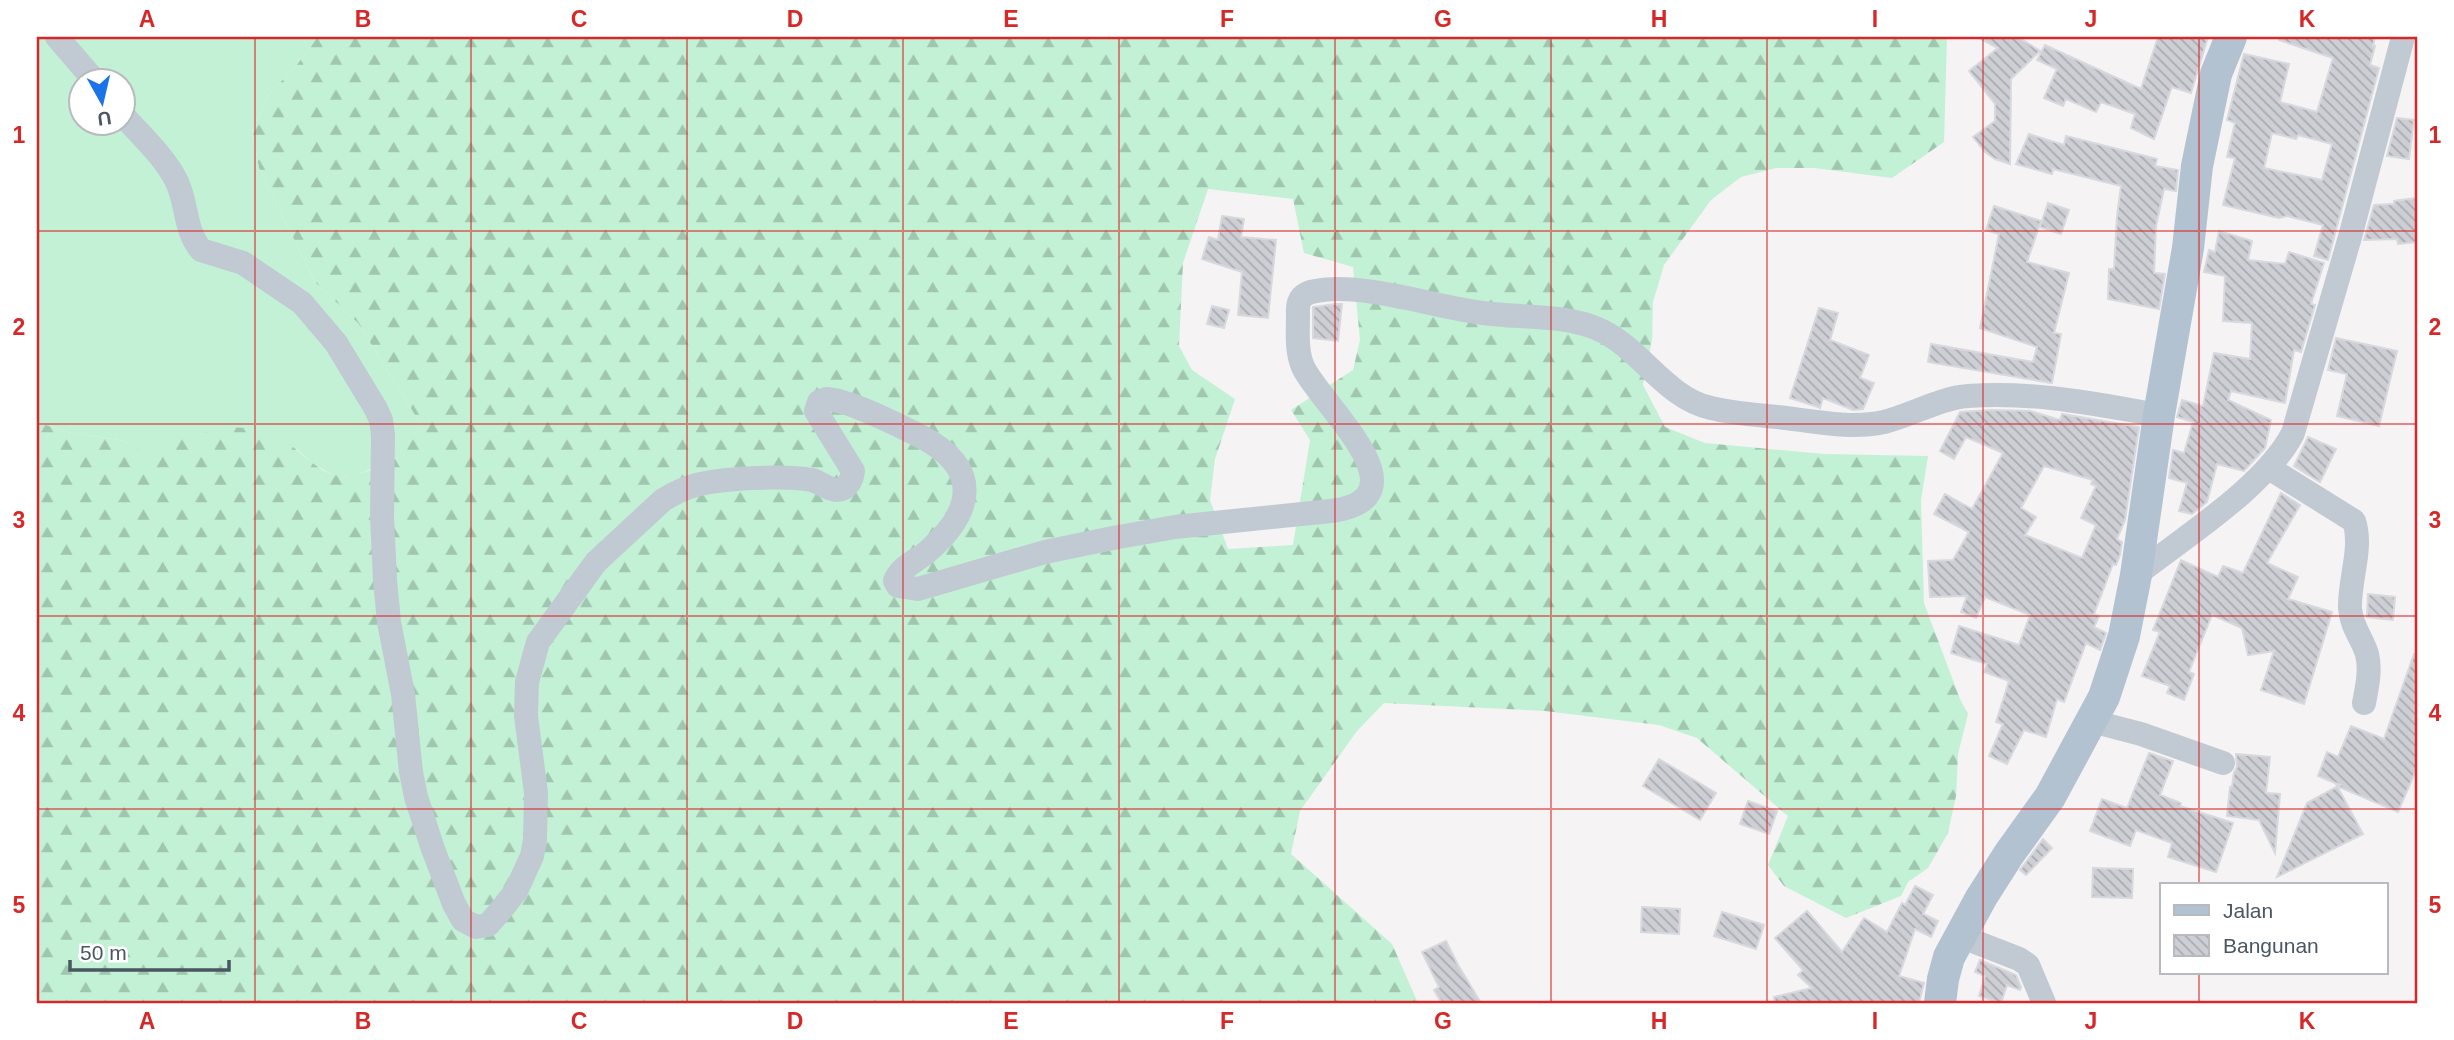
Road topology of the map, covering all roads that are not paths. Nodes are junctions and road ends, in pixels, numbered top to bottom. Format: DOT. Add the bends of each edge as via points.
graph roads {
  1 [pos="57,37"];
  2 [pos="2231,37"];
  3 [pos="2403,37"];
  4 [pos="82,66"];
  5 [pos="136,129"];
  6 [pos="2159,415"];
  7 [pos="2269,468"];
  8 [pos="2136,575"];
  9 [pos="2364,703"];
  10 [pos="2091,721"];
  11 [pos="2223,763"];
  12 [pos="1960,936"];
  13 [pos="1940,1003"];
  14 [pos="2044,1003"];
  1 -- 4 [label="street"];
  2 -- 6 [label="main road" via="2216,74 2205,122"];
  3 -- 7 [label="street" via="2293,433"];
  5 -- 6 [label="street" via="176,179 188,229 201,250 243,263 302,303 336,342 381,420 385,580 411,772 454,904 463,920 476,927 488,925 516,891 534,848 536,793 526,716 527,682 538,642 596,562 676,492 693,485 757,478 812,480 833,489 845,488 853,471 816,411 826,399 901,426 940,446 958,469 965,487 962,510 929,551 898,574 898,586 909,589 1113,538 1348,509 1362,503 1373,483 1368,458 1301,362 1298,306 1300,298 1318,290 1362,291 1479,313 1571,320 1619,341 1686,399 1730,412 1854,425 1885,421 1963,396 2005,394 2053,396"];
  6 -- 8 [label="main road"];
  7 -- 8 [label="street"];
  7 -- 9 [label="street" via="2354,521 2357,536 2350,611 2367,654"];
  8 -- 10 [label="main road" via="2124,636"];
  10 -- 11 [label="street"];
  10 -- 12 [label="main road" via="2050,797"];
  12 -- 13 [label="main road" via="1949,957"];
  12 -- 14 [label="street" via="2028,965"];
}
